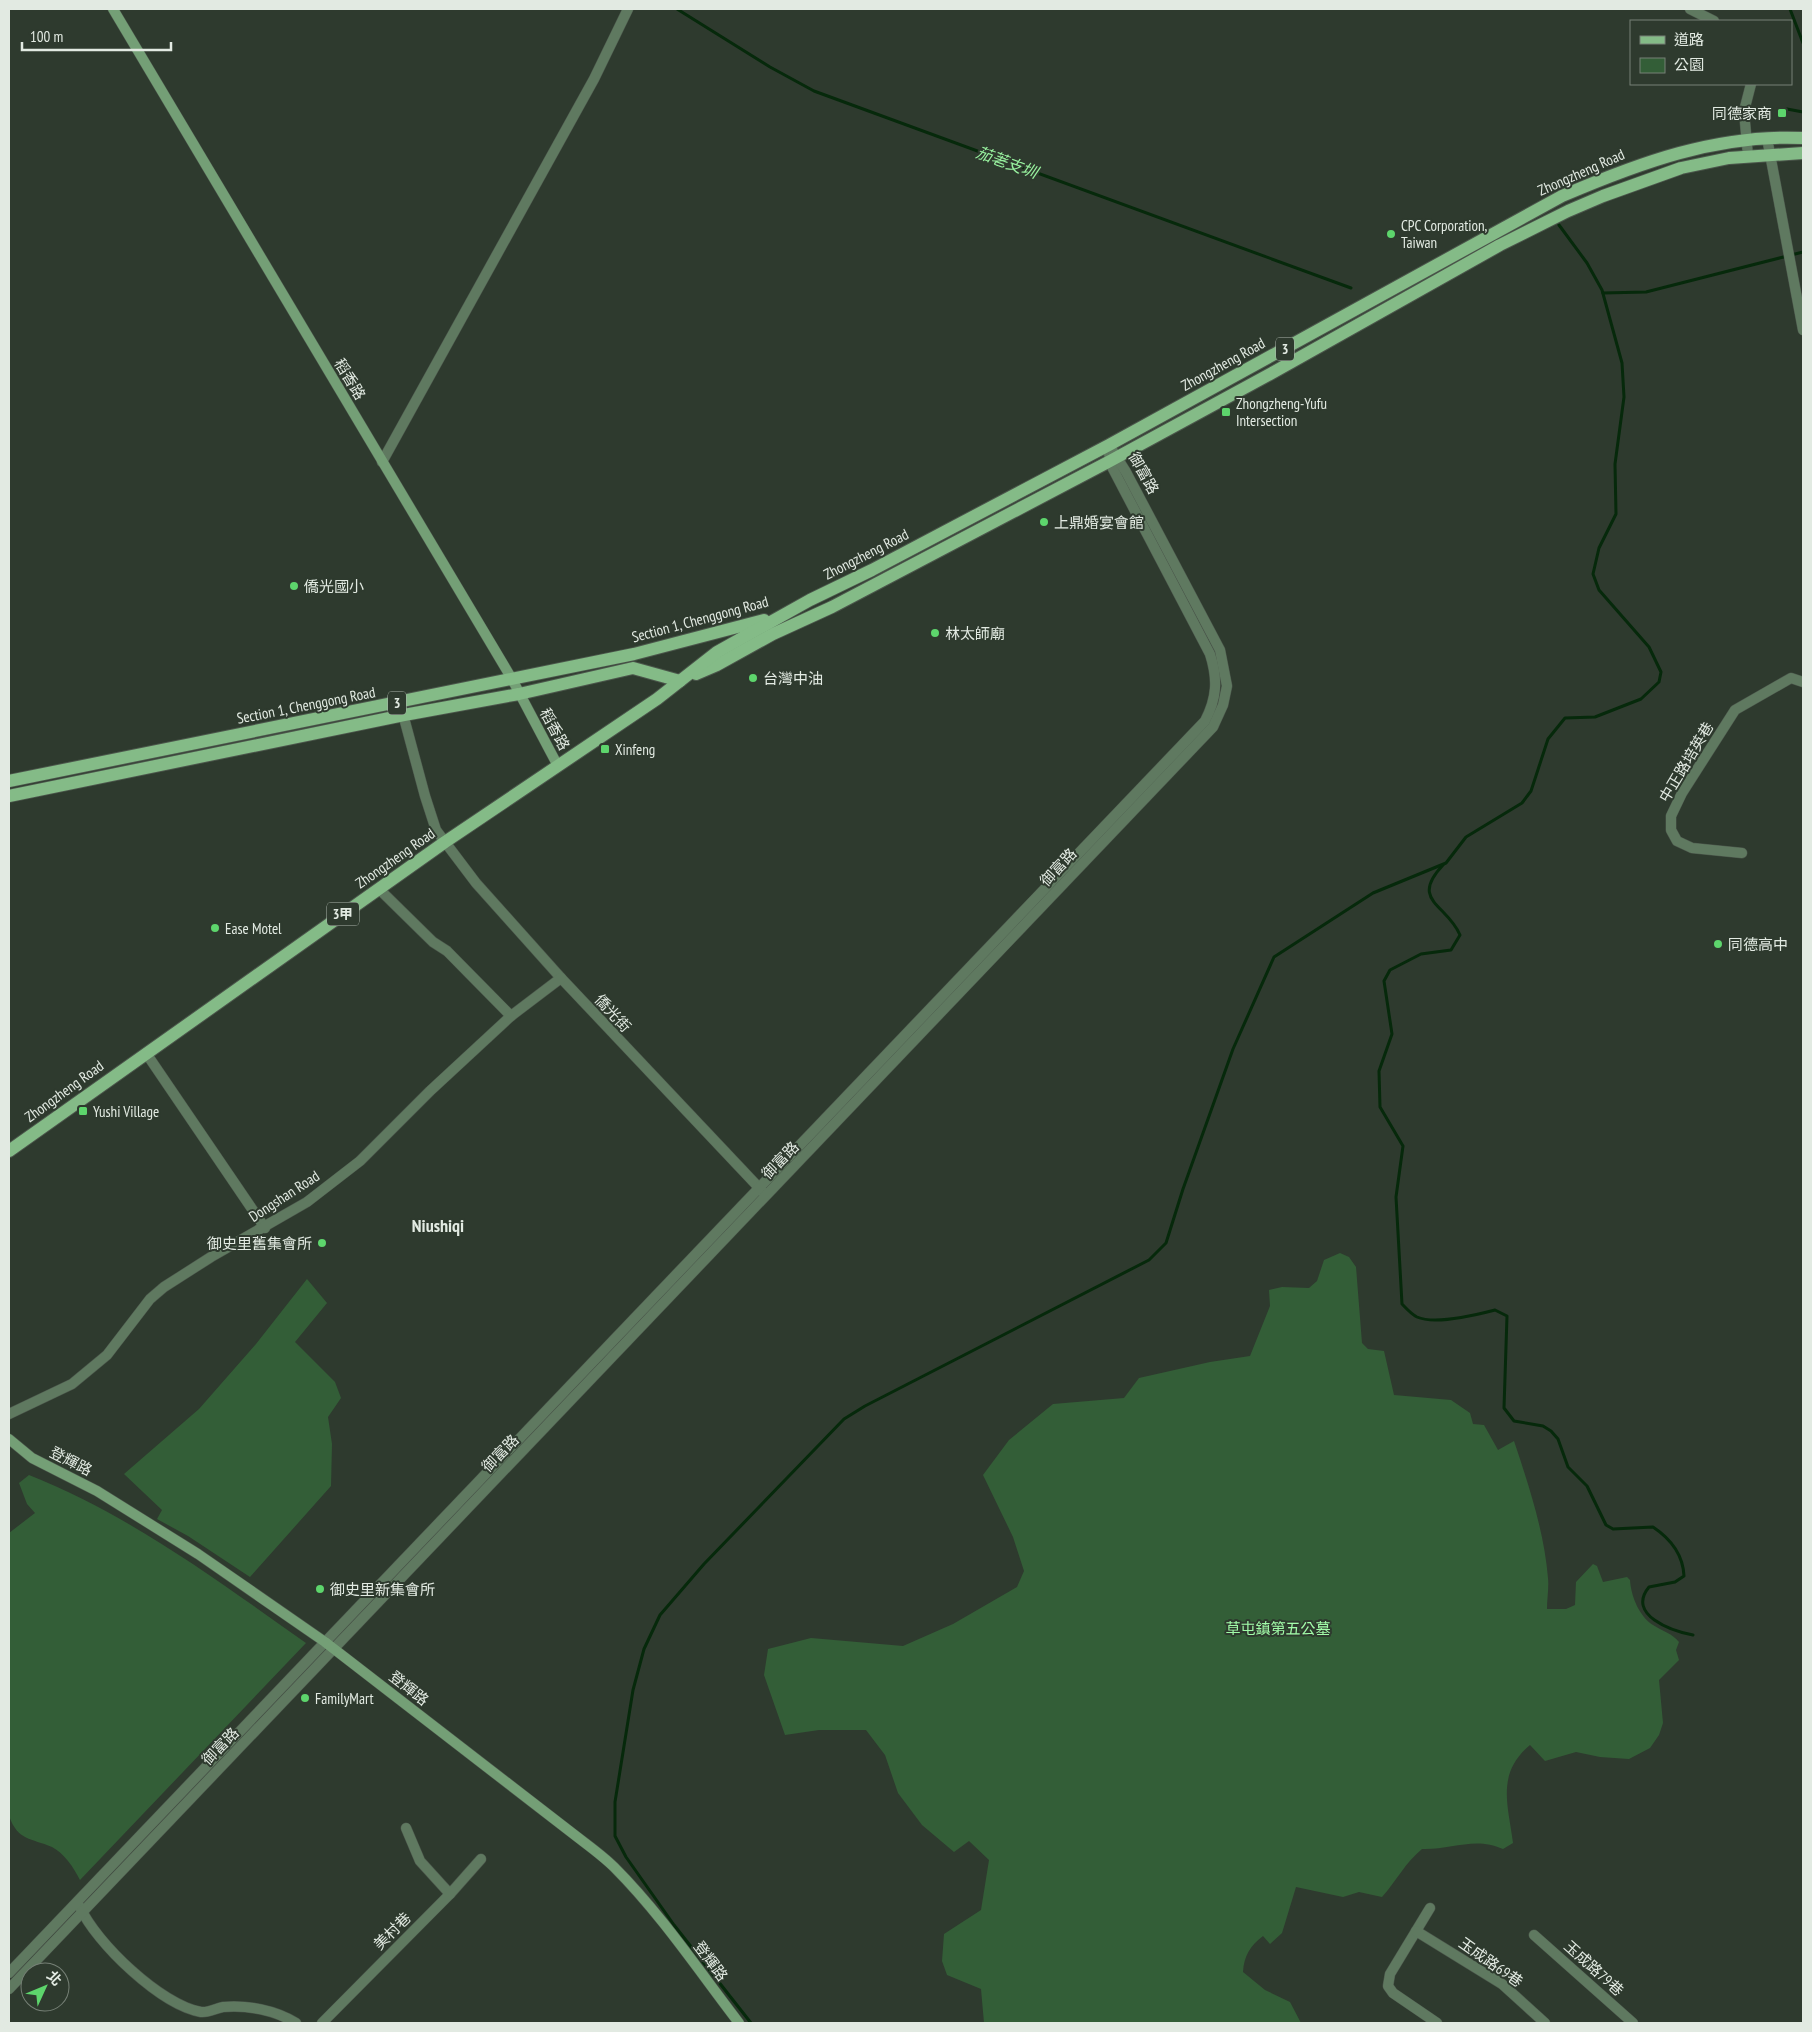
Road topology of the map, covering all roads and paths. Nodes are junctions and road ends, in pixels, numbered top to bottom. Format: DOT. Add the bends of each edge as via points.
graph roads {
  1 [pos="113,9"];
  2 [pos="628,9"];
  3 [pos="1690,9"];
  4 [pos="1712,20"];
  5 [pos="1750,85"];
  6 [pos="1746,138"];
  7 [pos="1767,138"];
  8 [pos="1803,138"];
  9 [pos="1803,153"];
  10 [pos="1769,154"];
  11 [pos="1748,156"];
  12 [pos="1803,330"];
  13 [pos="1109,445"];
  14 [pos="1114,459"];
  15 [pos="382,462"];
  16 [pos="783,614"];
  17 [pos="512,679"];
  18 [pos="680,681"];
  19 [pos="1803,682"];
  20 [pos="520,694"];
  21 [pos="400,702"];
  22 [pos="404,715"];
  23 [pos="558,766"];
  24 [pos="9,781"];
  25 [pos="9,796"];
  26 [pos="445,842"];
  27 [pos="1742,853"];
  28 [pos="378,889"];
  29 [pos="561,978"];
  30 [pos="511,1016"];
  31 [pos="146,1053"];
  32 [pos="9,1151"];
  33 [pos="763,1192"];
  34 [pos="265,1228"];
  35 [pos="9,1414"];
  36 [pos="9,1439"];
  37 [pos="329,1645"];
  38 [pos="406,1828"];
  39 [pos="481,1859"];
  40 [pos="450,1894"];
  41 [pos="78,1902"];
  42 [pos="1430,1908"];
  43 [pos="82,1912"];
  44 [pos="1416,1931"];
  45 [pos="1534,1935"];
  46 [pos="9,1973"];
  47 [pos="9,1989"];
  48 [pos="296,2023"];
  49 [pos="322,2023"];
  50 [pos="739,2023"];
  51 [pos="1437,2023"];
  52 [pos="1545,2023"];
  53 [pos="1633,2023"];
  1 -- 15 [label="street, 稻香路"];
  2 -- 15 [label="street" via="594,79"];
  3 -- 4 [label="street"];
  5 -- 6 [label="street" via="1744,111"];
  6 -- 7 [label="main road, Zhongzheng Road / 3"];
  6 -- 11 [label="street"];
  6 -- 13 [label="main road, Zhongzheng Road / 3" via="1625,168 1562,196"];
  7 -- 8 [label="main road, Zhongzheng Road / 3"];
  7 -- 10 [label="street"];
  9 -- 10 [label="main road, Zhongzheng Road / 3"];
  10 -- 11 [label="main road, Zhongzheng Road / 3"];
  10 -- 12 [label="street"];
  11 -- 14 [label="main road, Zhongzheng Road / 3" via="1681,168 1568,211 1500,244"];
  13 -- 14 [label="street, 御富路"];
  13 -- 16 [label="main road, Zhongzheng Road / 3"];
  14 -- 18 [label="main road, Zhongzheng Road / 3" via="832,607"];
  14 -- 33 [label="street, 御富路" via="1210,654 1216,678 1213,705 1205,721 1082,847"];
  15 -- 17 [label="street, 稻香路"];
  16 -- 17 [label="main road, Section 1, Chenggong Road / 3" via="634,654"];
  16 -- 18 [label="main road, Zhongzheng Road / 3" via="717,652"];
  17 -- 20 [label="street, 稻香路"];
  17 -- 21 [label="main road, Section 1, Chenggong Road / 3"];
  18 -- 20 [label="main road, Section 1, Chenggong Road / 3" via="633,668"];
  18 -- 23 [label="main road, Zhongzheng Road / 3甲"];
  19 -- 27 [label="street, 中正路培英巷" via="1791,678 1735,710 1671,816 1671,830 1677,841 1692,848"];
  20 -- 22 [label="main road, Section 1, Chenggong Road / 3"];
  20 -- 23 [label="street, 稻香路"];
  21 -- 22 [label="street, 僑光街"];
  21 -- 24 [label="main road, Section 1, Chenggong Road / 3"];
  22 -- 25 [label="main road, Section 1, Chenggong Road / 3"];
  22 -- 26 [label="street, 僑光街" via="425,796 436,830"];
  23 -- 26 [label="main road, Zhongzheng Road / 3甲"];
  26 -- 28 [label="main road, Zhongzheng Road / 3甲"];
  26 -- 29 [label="street, 僑光街" via="476,883"];
  28 -- 30 [label="street" via="433,942 447,951"];
  28 -- 31 [label="main road, Zhongzheng Road / 3甲"];
  29 -- 30 [label="street, Dongshan Road"];
  29 -- 33 [label="street, 僑光街"];
  30 -- 34 [label="street, Dongshan Road" via="360,1161 307,1202"];
  31 -- 32 [label="main road, Zhongzheng Road / 3甲"];
  31 -- 34 [label="street"];
  33 -- 37 [label="street, 御富路"];
  34 -- 35 [label="street, Dongshan Road" via="211,1257 157,1293 106,1355 72,1384"];
  36 -- 37 [label="street, 登輝路" via="32,1458 97,1491 198,1554"];
  37 -- 41 [label="street, 御富路"];
  37 -- 43 [label="street, 御富路"];
  37 -- 50 [label="street, 登輝路" via="613,1866 667,1928"];
  38 -- 40 [label="street" via="420,1861"];
  39 -- 40 [label="street, 美村巷"];
  40 -- 49 [label="street, 美村巷"];
  41 -- 43 [label="street"];
  41 -- 46 [label="street, 御富路"];
  42 -- 44 [label="street"];
  43 -- 47 [label="street, 御富路"];
  43 -- 48 [label="street" via="140,1979 182,2007 204,2013 222,2007 265,2010 283,2014"];
  44 -- 51 [label="street" via="1390,1974 1388,1986 1393,1993"];
  44 -- 52 [label="street, 玉成路69巷" via="1502,1984"];
  45 -- 53 [label="street, 玉成路79巷"];
}
